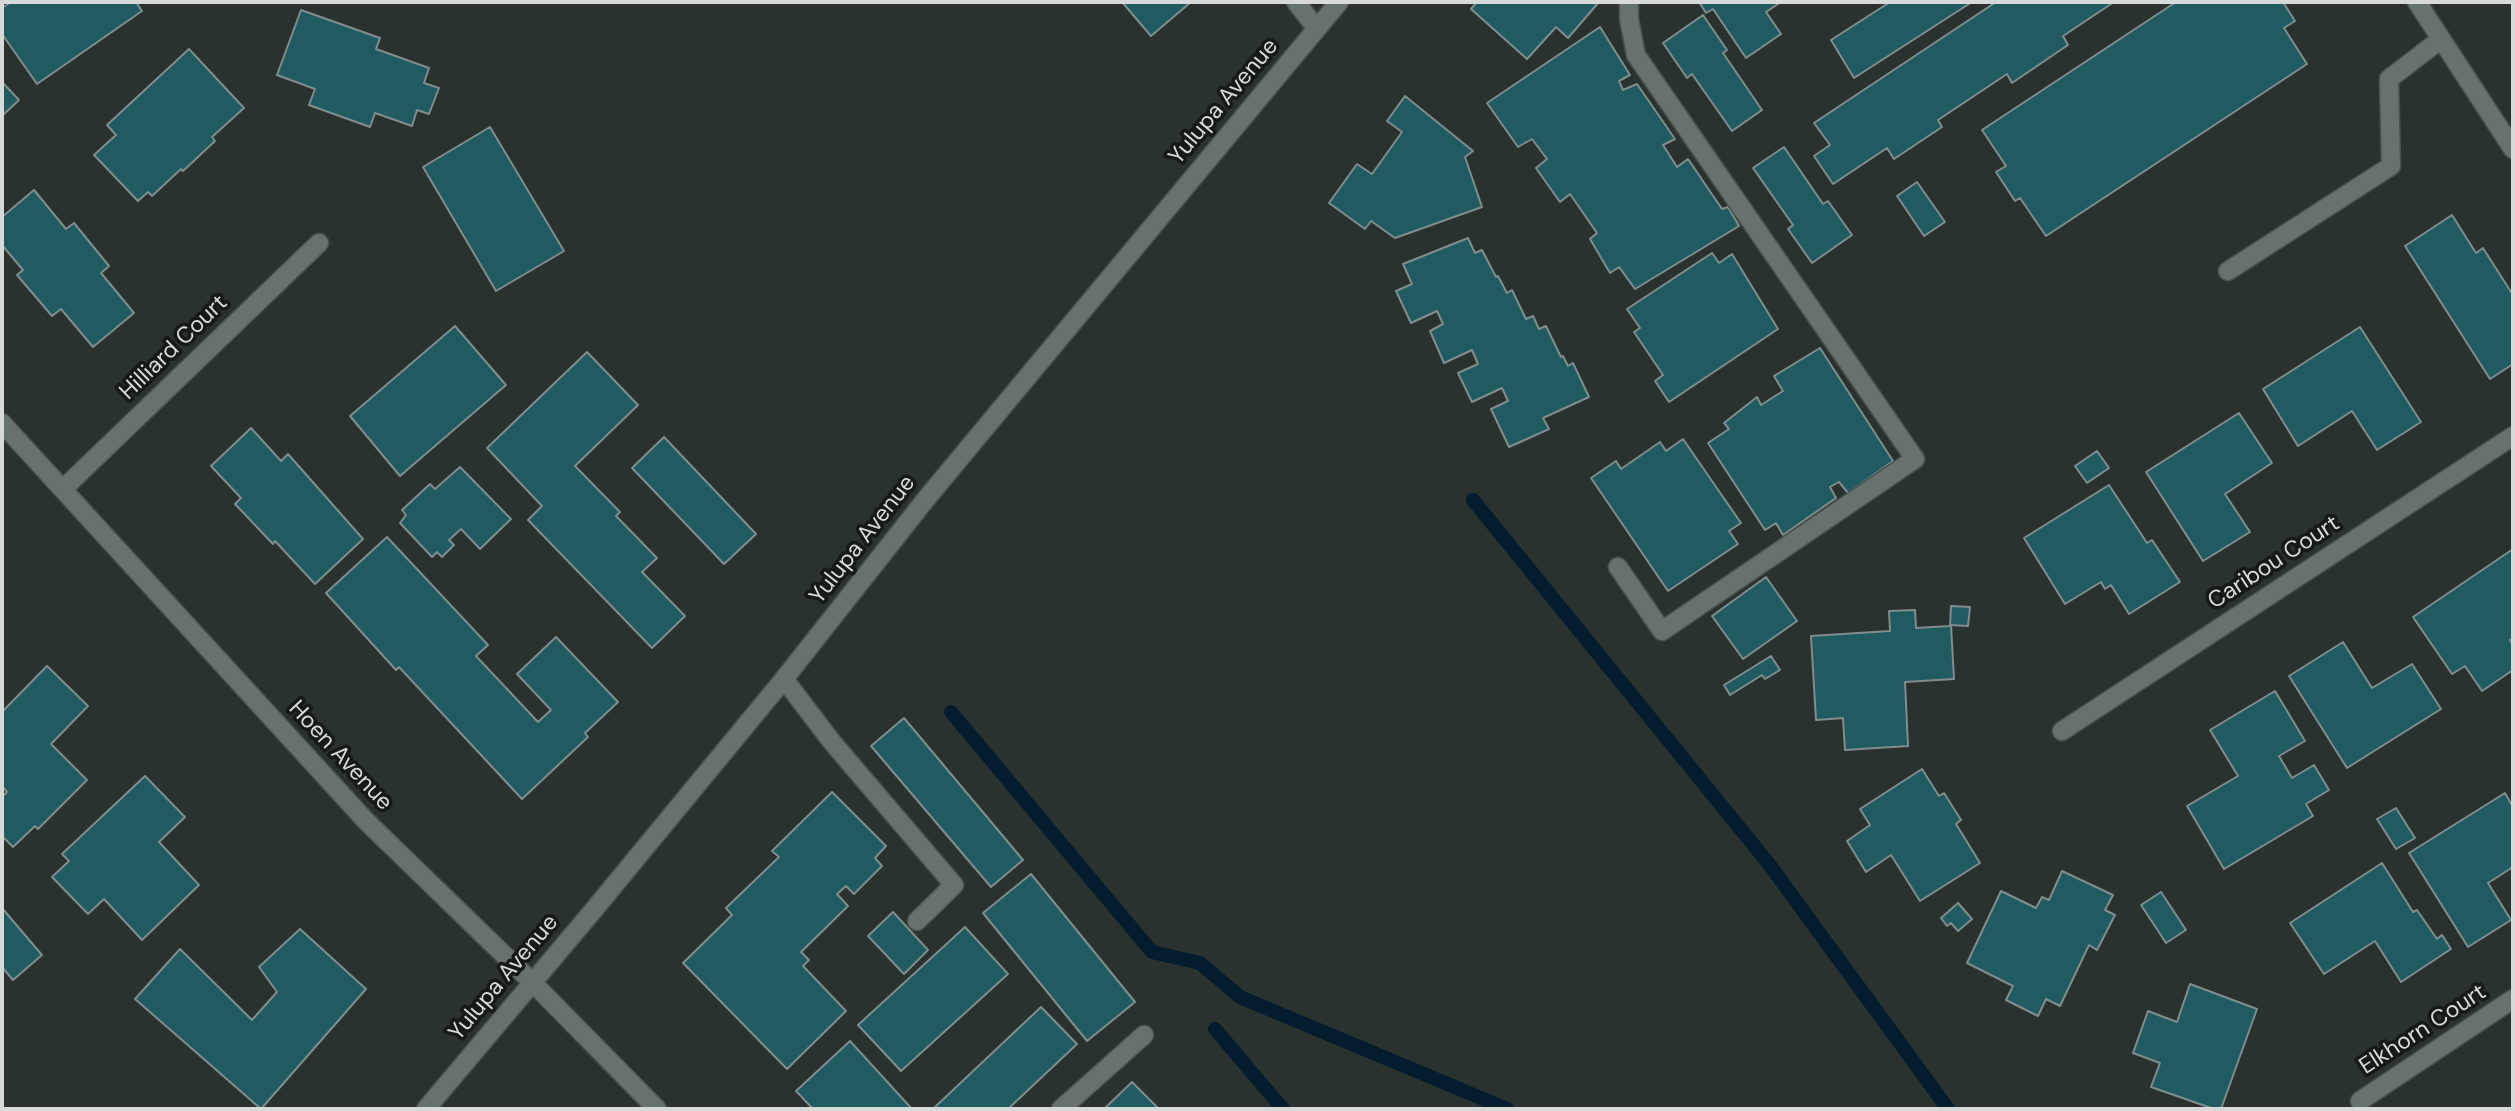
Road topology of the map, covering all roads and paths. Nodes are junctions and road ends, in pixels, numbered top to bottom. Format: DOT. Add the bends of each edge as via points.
graph roads {
  1 [pos="1296,2"];
  2 [pos="1339,2"];
  3 [pos="1629,2"];
  4 [pos="2417,2"];
  5 [pos="1317,29"];
  6 [pos="2441,39"];
  7 [pos="2513,149"];
  8 [pos="319,243"];
  9 [pos="2228,271"];
  10 [pos="2,423"];
  11 [pos="2513,436"];
  12 [pos="63,489"];
  13 [pos="1618,567"];
  14 [pos="784,679"];
  15 [pos="2062,731"];
  16 [pos="917,921"];
  17 [pos="533,982"];
  18 [pos="2513,999"];
  19 [pos="1144,1035"];
  20 [pos="2360,1101"];
  21 [pos="426,1109"];
  22 [pos="657,1109"];
  23 [pos="1061,1109"];
  1 -- 5 [label="street"];
  2 -- 5 [label="street, Yulupa Avenue"];
  3 -- 13 [label="street" via="1636,55 1915,459 1662,631"];
  4 -- 6 [label="street"];
  5 -- 14 [label="street, Yulupa Avenue" via="935,488"];
  6 -- 7 [label="street"];
  6 -- 9 [label="street" via="2389,79 2391,166"];
  8 -- 12 [label="street, Hilliard Court"];
  10 -- 12 [label="street, Hoen Avenue"];
  11 -- 15 [label="street, Caribou Court"];
  12 -- 17 [label="street, Hoen Avenue" via="366,821"];
  14 -- 16 [label="street" via="954,885"];
  14 -- 17 [label="street, Yulupa Avenue"];
  17 -- 21 [label="street, Yulupa Avenue"];
  17 -- 22 [label="street, Hoen Avenue"];
  18 -- 20 [label="street, Elkhorn Court"];
  19 -- 23 [label="street"];
}
